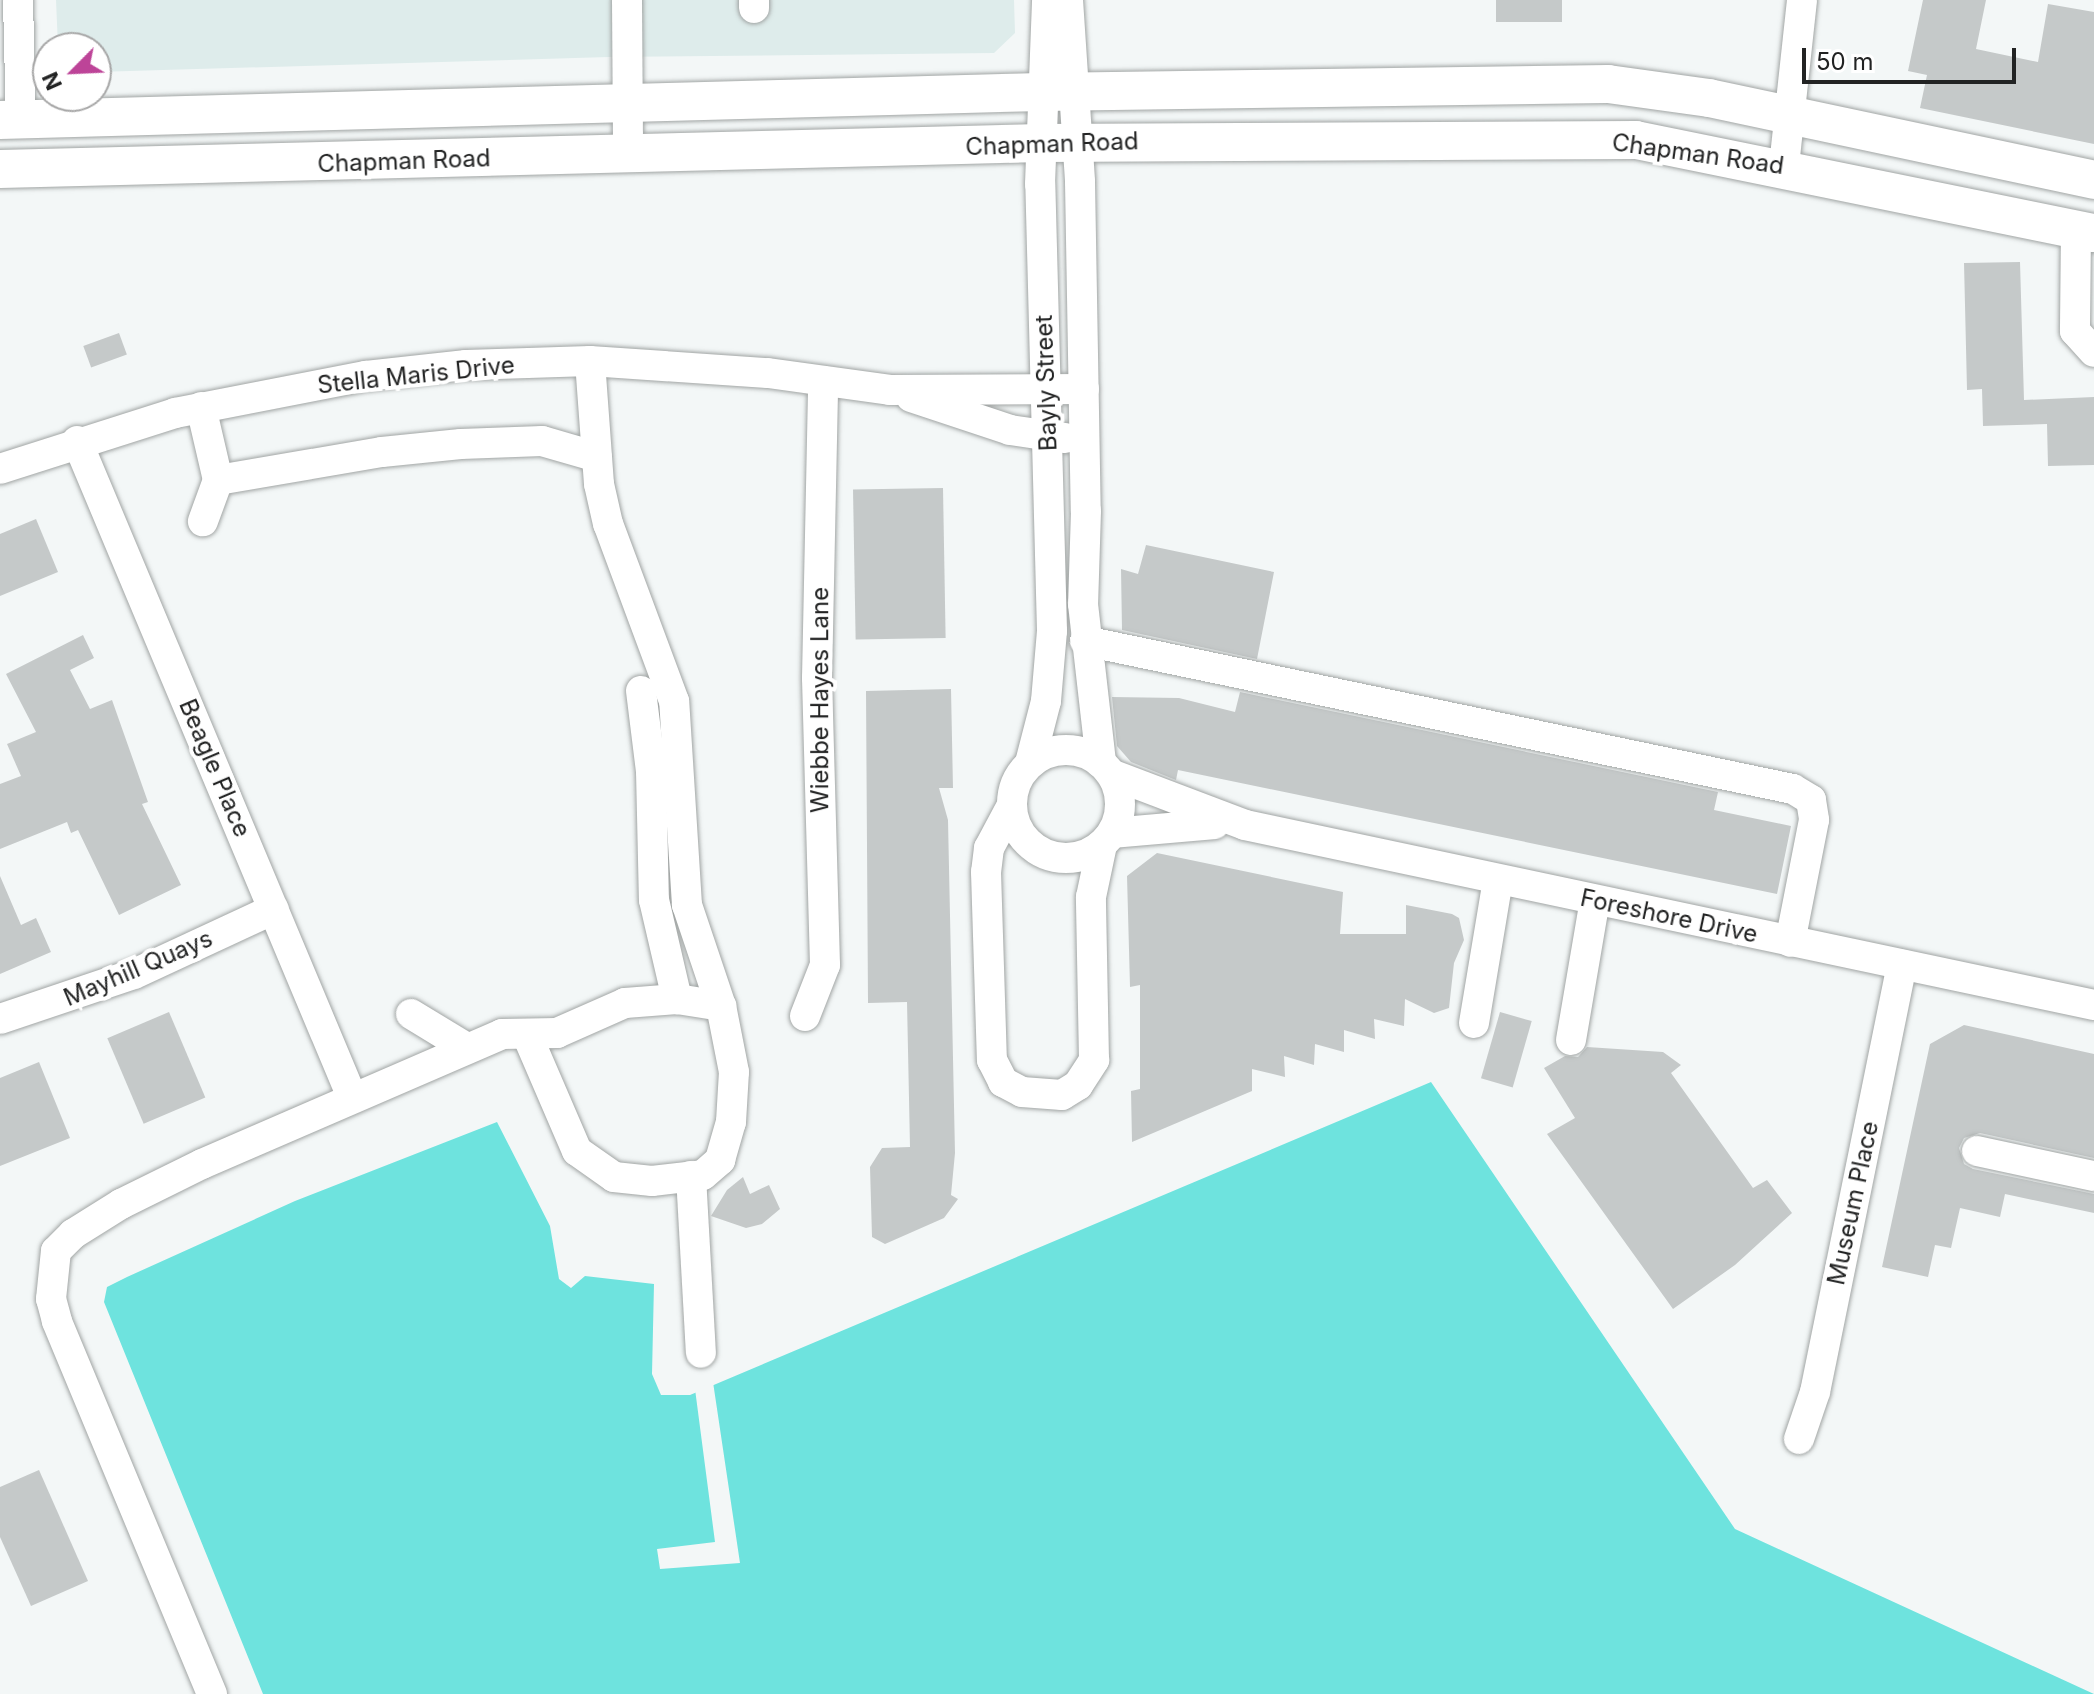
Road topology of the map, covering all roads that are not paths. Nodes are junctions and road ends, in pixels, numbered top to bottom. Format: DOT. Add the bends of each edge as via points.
graph roads {
  1 [pos="18,0"];
  2 [pos="627,0"];
  3 [pos="1047,0"];
  4 [pos="1068,0"];
  5 [pos="1802,0"];
  6 [pos="1059,91"];
  7 [pos="627,102"];
  8 [pos="1791,115"];
  9 [pos="10,120"];
  10 [pos="1061,143"];
  11 [pos="628,155"];
  12 [pos="1784,166"];
  13 [pos="0,169"];
  14 [pos="2094,180"];
  15 [pos="2085,232"];
  16 [pos="2094,352"];
  17 [pos="590,361"];
  18 [pos="823,381"];
  19 [pos="1046,389"];
  20 [pos="1084,389"];
  21 [pos="890,390"];
  22 [pos="201,407"];
  23 [pos="1048,437"];
  24 [pos="1085,440"];
  25 [pos="77,441"];
  26 [pos="597,457"];
  27 [pos="0,469"];
  28 [pos="218,480"];
  29 [pos="203,521"];
  30 [pos="1085,641"];
  31 [pos="641,691"];
  32 [pos="1030,763"];
  33 [pos="1106,768"];
  34 [pos="1012,805"];
  35 [pos="1245,825"];
  36 [pos="1107,839"];
  37 [pos="1498,880"];
  38 [pos="1595,900"];
  39 [pos="274,909"];
  40 [pos="1790,942"];
  41 [pos="1902,965"];
  42 [pos="677,999"];
  43 [pos="2094,1005"];
  44 [pos="721,1006"];
  45 [pos="411,1014"];
  46 [pos="805,1016"];
  47 [pos="0,1019"];
  48 [pos="1474,1023"];
  49 [pos="527,1035"];
  50 [pos="1571,1040"];
  51 [pos="467,1048"];
  52 [pos="352,1097"];
  53 [pos="1977,1151"];
  54 [pos="691,1176"];
  55 [pos="2094,1176"];
  56 [pos="701,1353"];
  57 [pos="1799,1439"];
  58 [pos="212,1694"];
  1 -- 9 [label="street"];
  2 -- 7 [label="street"];
  3 -- 6 [label="street, Bayly Street"];
  4 -- 6 [label="street, Bayly Street"];
  5 -- 8 [label="street"];
  6 -- 7 [label="main road"];
  6 -- 8 [label="main road" via="1608,84"];
  6 -- 10 [label="street, Bayly Street"];
  7 -- 9 [label="main road"];
  7 -- 11 [label="street"];
  8 -- 12 [label="street"];
  8 -- 14 [label="main road"];
  10 -- 11 [label="main road, Chapman Road"];
  10 -- 12 [label="main road, Chapman Road" via="1636,140"];
  10 -- 19 [label="street, Bayly Street"];
  10 -- 20 [label="street, Bayly Street"];
  11 -- 13 [label="main road, Chapman Road"];
  12 -- 15 [label="main road, Chapman Road"];
  15 -- 16 [label="street" via="2075,331"];
  17 -- 18 [label="street, Stella Maris Drive"];
  17 -- 22 [label="street, Stella Maris Drive" via="466,365 366,376"];
  17 -- 26 [label="street"];
  18 -- 21 [label="street, Stella Maris Drive"];
  18 -- 46 [label="street, Wiebbe Hayes Lane" via="817,678 825,965"];
  19 -- 20 [label="street, Stella Maris Drive"];
  19 -- 21 [label="street, Stella Maris Drive"];
  19 -- 23 [label="street, Bayly Street"];
  20 -- 24 [label="street, Bayly Street"];
  21 -- 23 [label="street, Stella Maris Drive" via="1010,430"];
  22 -- 25 [label="street, Stella Maris Drive"];
  22 -- 28 [label="street"];
  23 -- 24 [label="street, Stella Maris Drive"];
  23 -- 32 [label="street, Bayly Street" via="1052,631 1046,701"];
  24 -- 30 [label="street, Bayly Street"];
  25 -- 27 [label="street, Stella Maris Drive"];
  25 -- 39 [label="street, Beagle Place"];
  26 -- 28 [label="street" via="542,441 461,444"];
  26 -- 44 [label="street" via="608,524 674,701 687,905"];
  28 -- 29 [label="street"];
  30 -- 33 [label="street, Bayly Street"];
  30 -- 40 [label="street" via="1793,789 1811,800 1814,820"];
  31 -- 42 [label="street" via="651,771 654,900"];
  32 -- 33 [label="street" via="1057,750 1073,750"];
  32 -- 34 [label="street" via="1020,775"];
  33 -- 35 [label="street, Foreshore Drive"];
  33 -- 36 [label="street" via="1121,804"];
  34 -- 36 [label="street" via="1021,834 1044,854 1075,858"];
  34 -- 36 [label="street" via="989,848 986,872 992,1045 1003,1082 1022,1092 1062,1095 1078,1085 1094,1060 1091,897"];
  35 -- 36 [label="street, Foreshore Drive" via="1184,823"];
  35 -- 37 [label="street, Foreshore Drive"];
  37 -- 38 [label="street, Foreshore Drive"];
  37 -- 48 [label="street"];
  38 -- 40 [label="street, Foreshore Drive"];
  38 -- 50 [label="street"];
  39 -- 47 [label="street, Mayhill Quays" via="134,974"];
  39 -- 52 [label="street, Beagle Place"];
  40 -- 41 [label="street, Foreshore Drive"];
  41 -- 43 [label="street, Foreshore Drive"];
  41 -- 57 [label="street, Museum Place" via="1815,1392"];
  42 -- 44 [label="street"];
  42 -- 49 [label="street" via="616,1005 557,1033"];
  44 -- 54 [label="street" via="734,1072 731,1122 720,1160 703,1175"];
  45 -- 51 [label="street"];
  49 -- 51 [label="street" via="502,1034"];
  49 -- 54 [label="street" via="577,1151 614,1177 652,1181"];
  51 -- 52 [label="street"];
  52 -- 58 [label="street" via="121,1204 56,1251 51,1299 57,1321"];
  53 -- 55 [label="street"];
  54 -- 56 [label="street"];
}
